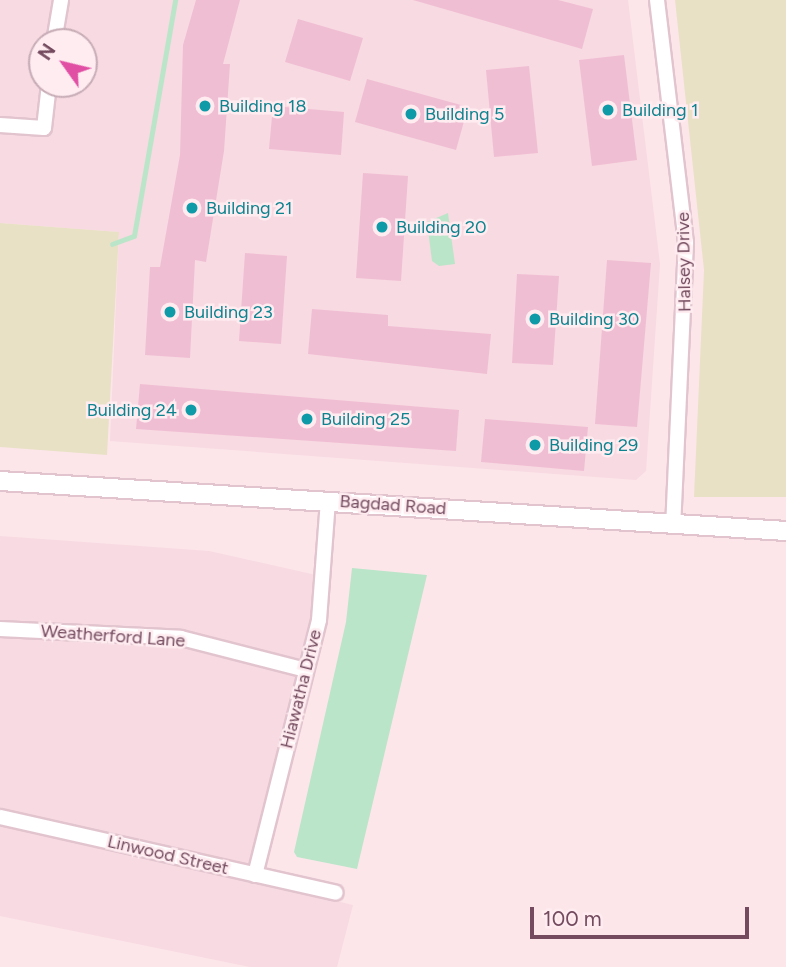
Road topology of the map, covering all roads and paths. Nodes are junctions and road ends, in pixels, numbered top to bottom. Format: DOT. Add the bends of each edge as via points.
graph roads {
  1 [pos="61,0"];
  2 [pos="657,0"];
  3 [pos="56,28"];
  4 [pos="47,98"];
  5 [pos="0,125"];
  6 [pos="0,481"];
  7 [pos="328,500"];
  8 [pos="673,526"];
  9 [pos="786,531"];
  10 [pos="0,629"];
  11 [pos="306,670"];
  12 [pos="0,817"];
  13 [pos="255,875"];
  14 [pos="336,893"];
  1 -- 3 [label="street"];
  2 -- 8 [label="street, Halsey Drive" via="686,242"];
  4 -- 5 [label="street" via="44,128"];
  6 -- 7 [label="street, Bagdad Road"];
  7 -- 8 [label="street, Bagdad Road"];
  7 -- 11 [label="street, Hiawatha Drive" via="319,620"];
  8 -- 9 [label="street, Bagdad Road"];
  10 -- 11 [label="street, Weatherford Lane" via="181,638"];
  11 -- 13 [label="street, Hiawatha Drive"];
  12 -- 13 [label="street, Linwood Street"];
  13 -- 14 [label="street, Linwood Street"];
}
